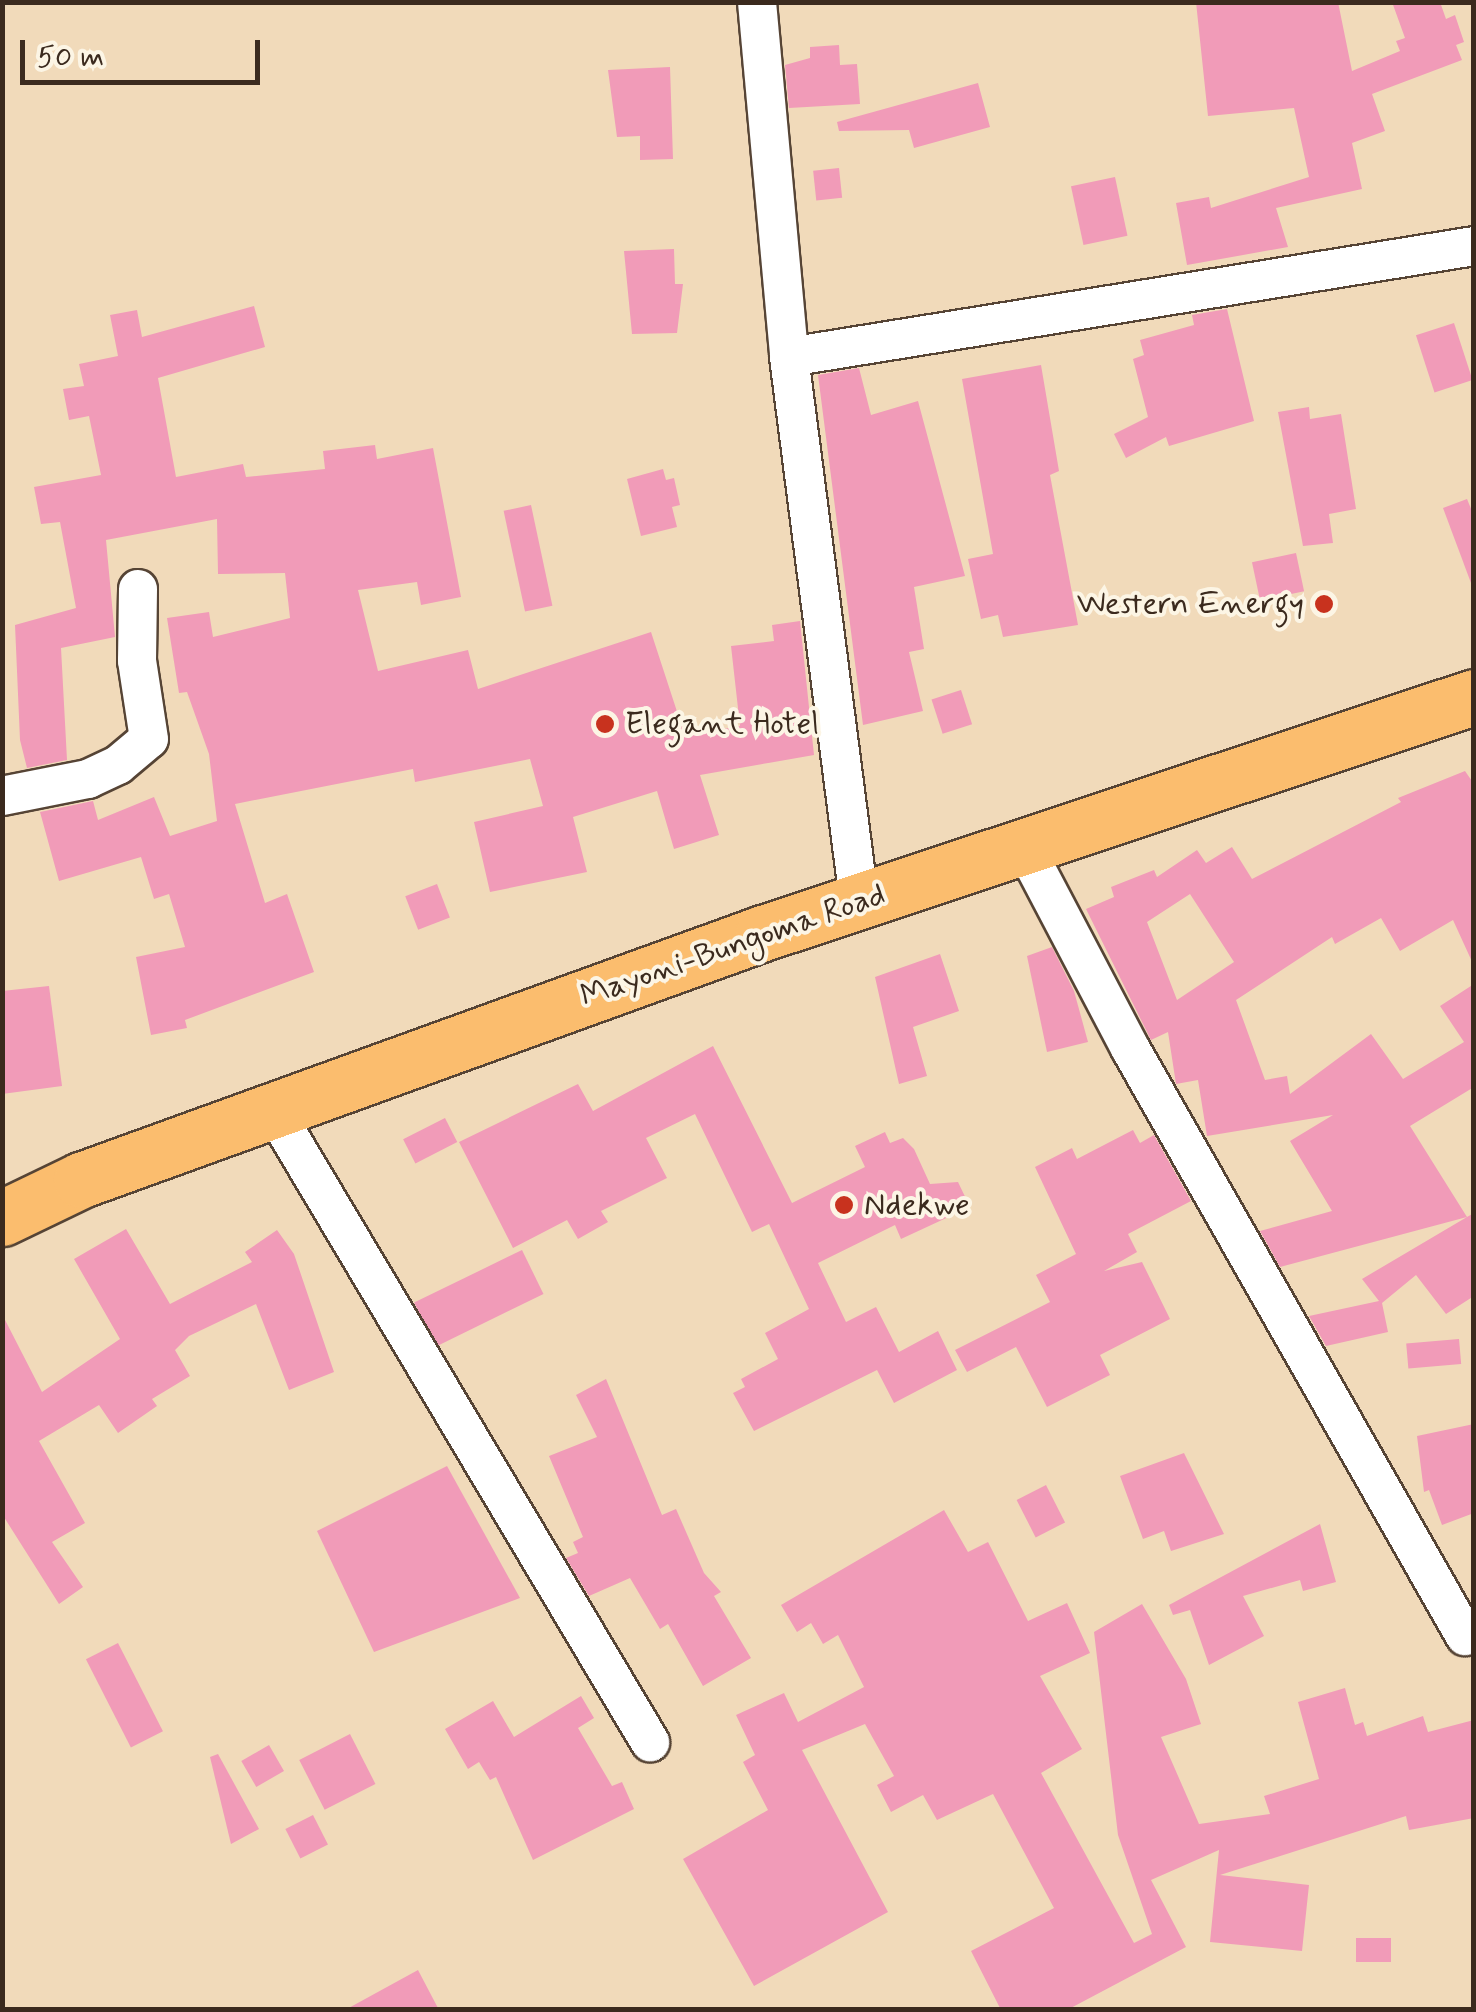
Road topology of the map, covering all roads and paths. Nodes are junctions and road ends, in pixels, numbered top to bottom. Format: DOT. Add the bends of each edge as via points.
graph roads {
  1 [pos="758,2"];
  2 [pos="1474,246"];
  3 [pos="789,357"];
  4 [pos="138,589"];
  5 [pos="1472,702"];
  6 [pos="2,796"];
  7 [pos="1025,848"];
  8 [pos="859,900"];
  9 [pos="274,1111"];
  10 [pos="2,1218"];
  11 [pos="1465,1636"];
  12 [pos="650,1742"];
  1 -- 3 [label="street"];
  2 -- 3 [label="street"];
  3 -- 8 [label="street"];
  4 -- 6 [label="street" via="136,661 148,739 118,766 88,779"];
  5 -- 7 [label="main road, Mayoni-Bungoma Road"];
  7 -- 8 [label="main road, Mayoni-Bungoma Road"];
  7 -- 11 [label="street" via="1130,1048"];
  8 -- 9 [label="main road, Mayoni-Bungoma Road"];
  9 -- 10 [label="main road, Mayoni-Bungoma Road" via="82,1180"];
  9 -- 12 [label="street"];
}
